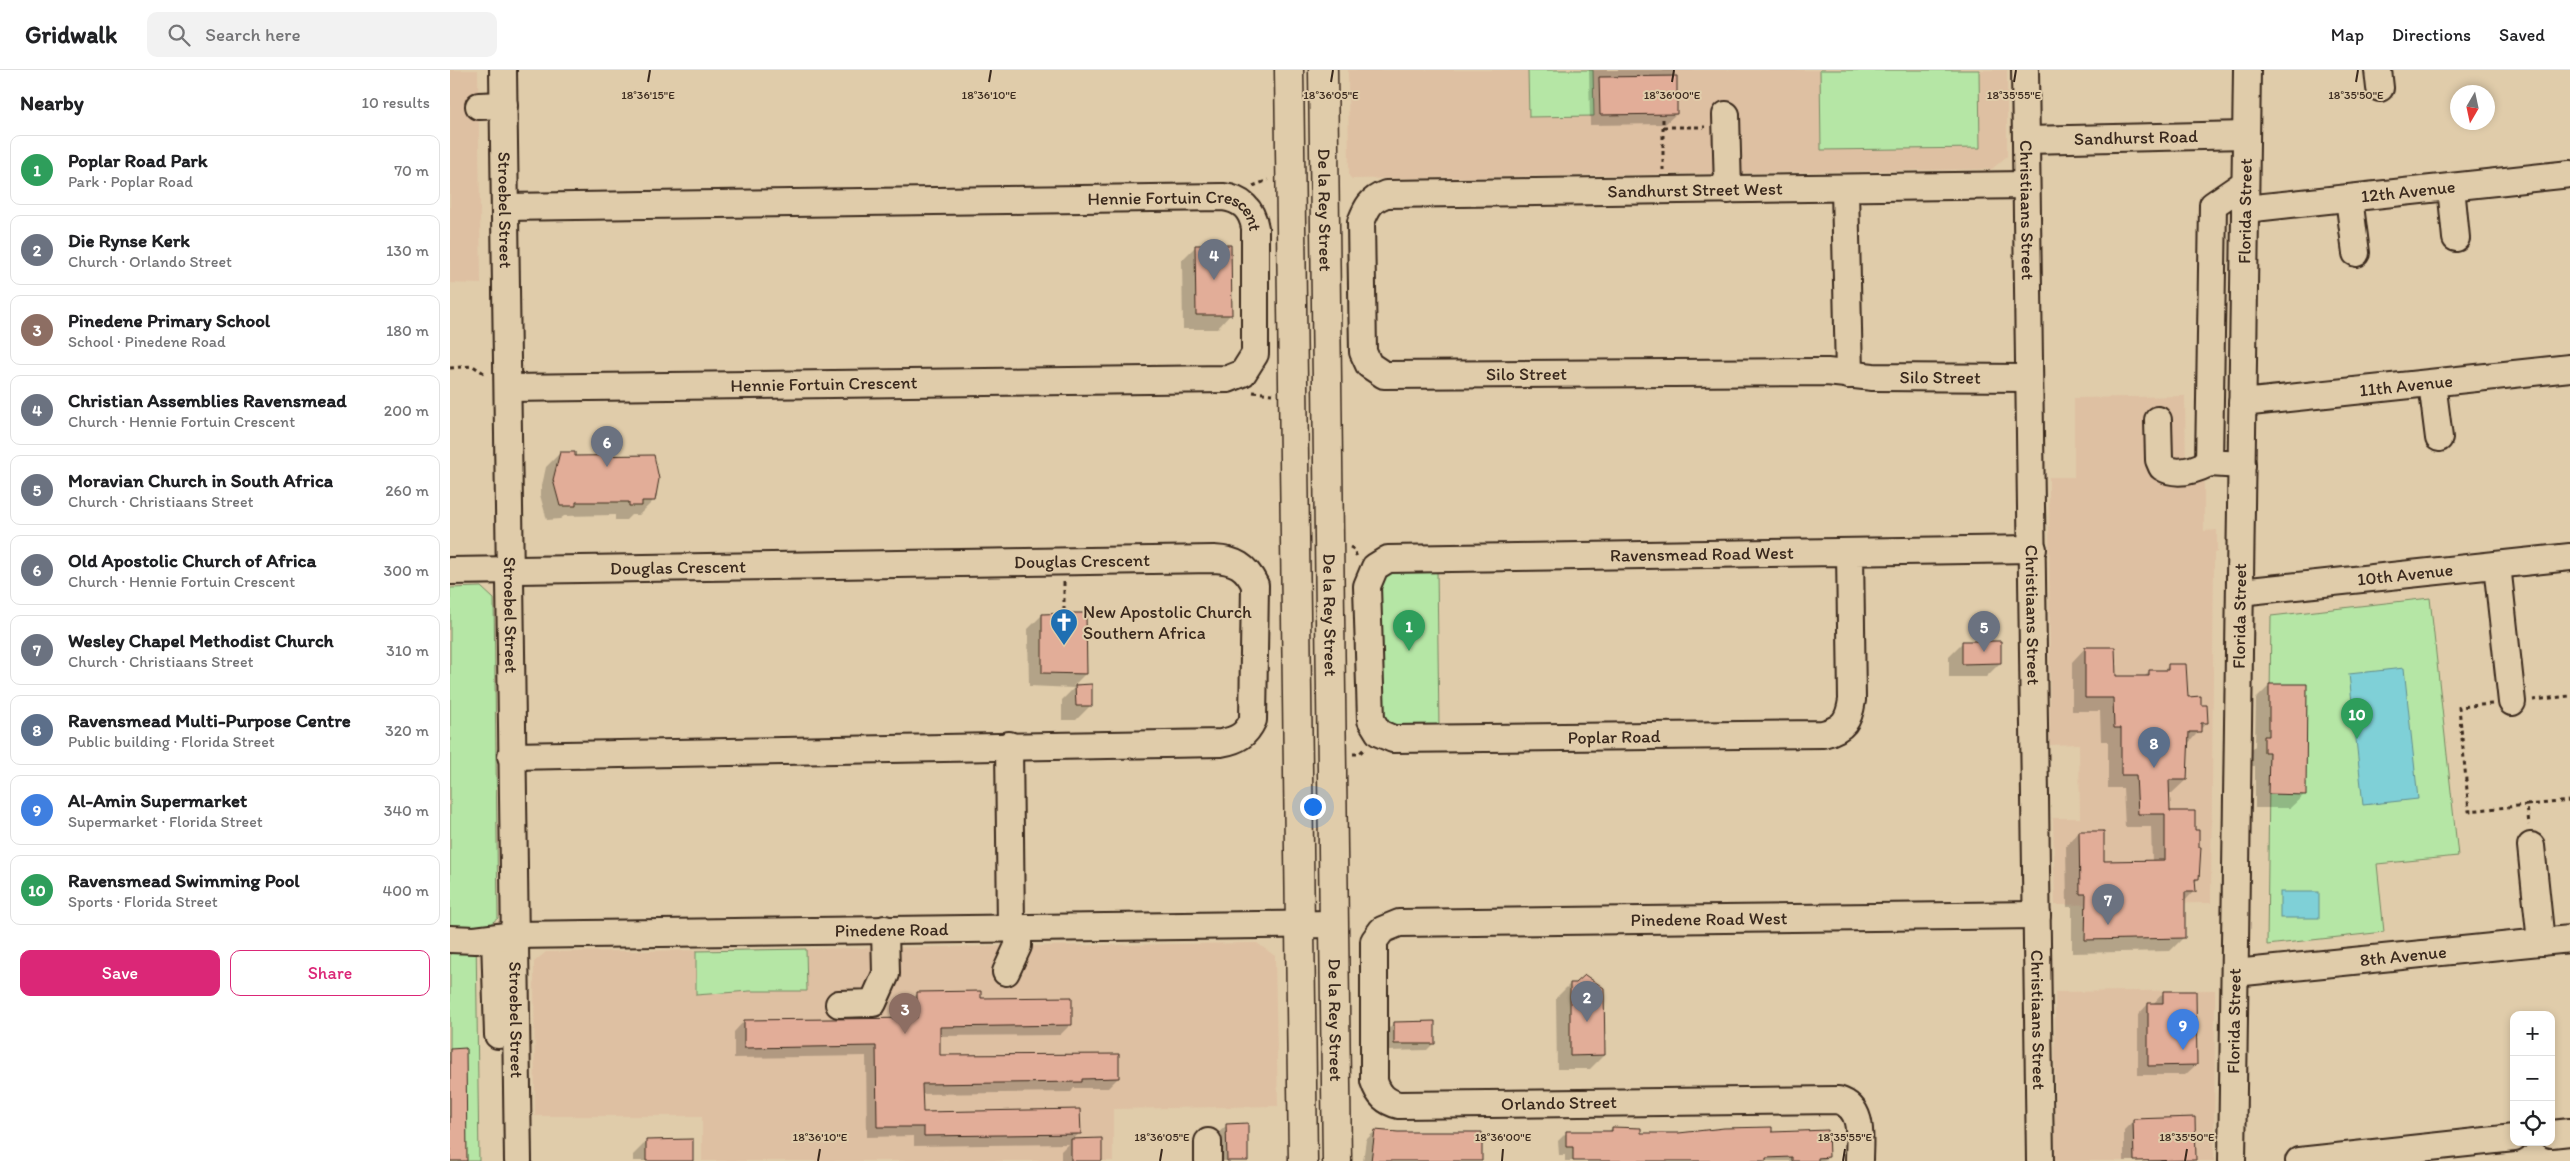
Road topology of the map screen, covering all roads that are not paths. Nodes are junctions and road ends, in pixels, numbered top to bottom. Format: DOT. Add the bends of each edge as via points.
graph roads {
  1 [pos="503,70"];
  2 [pos="1289,70"];
  3 [pos="1323,70"];
  4 [pos="2026,70"];
  5 [pos="2247,70"];
  6 [pos="1726,121"];
  7 [pos="2246,135"];
  8 [pos="2026,140"];
  9 [pos="2570,174"];
  10 [pos="2246,183"];
  11 [pos="2026,185"];
  12 [pos="2451,187"];
  13 [pos="1845,188"];
  14 [pos="1728,190"];
  15 [pos="2349,198"];
  16 [pos="1368,204"];
  17 [pos="505,207"];
  18 [pos="2245,209"];
  19 [pos="2456,238"];
  20 [pos="2356,253"];
  21 [pos="2570,368"];
  22 [pos="1849,375"];
  23 [pos="2030,378"];
  24 [pos="498,382"];
  25 [pos="2432,383"];
  26 [pos="2242,403"];
  27 [pos="2158,420"];
  28 [pos="2439,438"];
  29 [pos="2209,463"];
  30 [pos="2242,465"];
  31 [pos="2032,549"];
  32 [pos="1850,552"];
  33 [pos="2570,557"];
  34 [pos="2497,565"];
  35 [pos="1375,567"];
  36 [pos="450,571"];
  37 [pos="510,571"];
  38 [pos="2240,592"];
  39 [pos="2512,702"];
  40 [pos="1009,745"];
  41 [pos="511,756"];
  42 [pos="2531,846"];
  43 [pos="2037,915"];
  44 [pos="1301,924"];
  45 [pos="1334,924"];
  46 [pos="1014,928"];
  47 [pos="885,930"];
  48 [pos="1382,930"];
  49 [pos="505,936"];
  50 [pos="2570,939"];
  51 [pos="450,940"];
  52 [pos="2541,942"];
  53 [pos="1006,972"];
  54 [pos="2235,973"];
  55 [pos="839,1004"];
  56 [pos="2570,1132"];
  57 [pos="2555,1134"];
  58 [pos="2510,1138"];
  59 [pos="501,1161"];
  60 [pos="518,1161"];
  61 [pos="1303,1161"];
  62 [pos="1338,1161"];
  63 [pos="1859,1161"];
  64 [pos="2040,1161"];
  65 [pos="2232,1161"];
  66 [pos="2299,1161"];
  1 -- 17 [label="street, Stroebel Street" via="491,106"];
  2 -- 44 [label="main road, De la Rey Street"];
  3 -- 45 [label="main road, De la Rey Street"];
  4 -- 8 [label="street, Christiaans Street"];
  5 -- 7 [label="street, Florida Street"];
  6 -- 14 [label="street"];
  7 -- 8 [label="street, Sandhurst Road"];
  7 -- 10 [label="street, Florida Street"];
  8 -- 11 [label="street, Christiaans Street"];
  9 -- 12 [label="street, 12th Avenue"];
  10 -- 18 [label="street, Florida Street"];
  10 -- 29 [label="street" via="2213,205"];
  11 -- 13 [label="street, Sandhurst Street West"];
  11 -- 23 [label="street, Christiaans Street"];
  12 -- 15 [label="street, 12th Avenue"];
  12 -- 19 [label="street"];
  13 -- 14 [label="street, Sandhurst Street West"];
  13 -- 22 [label="street"];
  14 -- 16 [label="street, Sandhurst Street West" via="1386,194"];
  15 -- 18 [label="street, 12th Avenue"];
  15 -- 20 [label="street"];
  16 -- 22 [label="street, Silo Street" via="1361,222 1364,352 1369,365 1384,375 1827,372"];
  17 -- 24 [label="street, Stroebel Street"];
  17 -- 24 [label="street, Hennie Fortuin Crescent" via="1231,198 1249,211 1255,228 1256,354 1243,373 1228,379"];
  18 -- 26 [label="street, Florida Street"];
  21 -- 25 [label="street, 11th Avenue"];
  22 -- 23 [label="street, Silo Street"];
  23 -- 31 [label="street, Christiaans Street"];
  24 -- 37 [label="street, Stroebel Street"];
  25 -- 26 [label="street, 11th Avenue"];
  25 -- 28 [label="street"];
  26 -- 30 [label="street, Florida Street"];
  27 -- 29 [label="street" via="2162,467 2172,471 2193,470"];
  29 -- 30 [label="street"];
  30 -- 38 [label="street, Florida Street"];
  31 -- 32 [label="street, Ravensmead Road West"];
  31 -- 43 [label="street, Christiaans Street"];
  32 -- 35 [label="street, Ravensmead Road West" via="1396,558"];
  32 -- 35 [label="street, Poplar Road" via="1850,714 1845,725 1823,734 1393,739 1379,733 1371,720 1367,586"];
  33 -- 34 [label="street, 10th Avenue"];
  34 -- 38 [label="street, 10th Avenue"];
  34 -- 39 [label="street"];
  36 -- 37 [label="street, Douglas Crescent"];
  37 -- 40 [label="street, Douglas Crescent" via="1214,559 1241,565 1249,574 1254,585 1253,720 1247,732 1235,740 1221,743"];
  37 -- 41 [label="street, Stroebel Street"];
  38 -- 54 [label="street, Florida Street"];
  40 -- 41 [label="street, Douglas Crescent"];
  40 -- 46 [label="street"];
  41 -- 49 [label="street, Stroebel Street"];
  42 -- 52 [label="street"];
  43 -- 48 [label="street, Pinedene Road West" via="1398,923"];
  43 -- 64 [label="street, Christiaans Street"];
  44 -- 45 [label="street, Pinedene Road"];
  44 -- 46 [label="street, Pinedene Road"];
  44 -- 61 [label="main road, De la Rey Street"];
  45 -- 62 [label="main road, De la Rey Street"];
  46 -- 47 [label="street, Pinedene Road"];
  46 -- 53 [label="street" via="1018,946"];
  47 -- 49 [label="street, Pinedene Road"];
  47 -- 55 [label="street" via="886,974 873,1003"];
  48 -- 63 [label="street, Orlando Street" via="1372,947 1374,1081 1379,1093 1388,1101 1399,1105 1838,1100 1850,1105 1857,1116"];
  49 -- 51 [label="street, Pinedene Road"];
  49 -- 59 [label="street"];
  49 -- 60 [label="street, Stroebel Street" via="526,1127"];
  50 -- 52 [label="street, 8th Avenue"];
  52 -- 54 [label="street, 8th Avenue"];
  54 -- 65 [label="street, Florida Street"];
  56 -- 57 [label="street"];
  58 -- 66 [label="street"];
}
